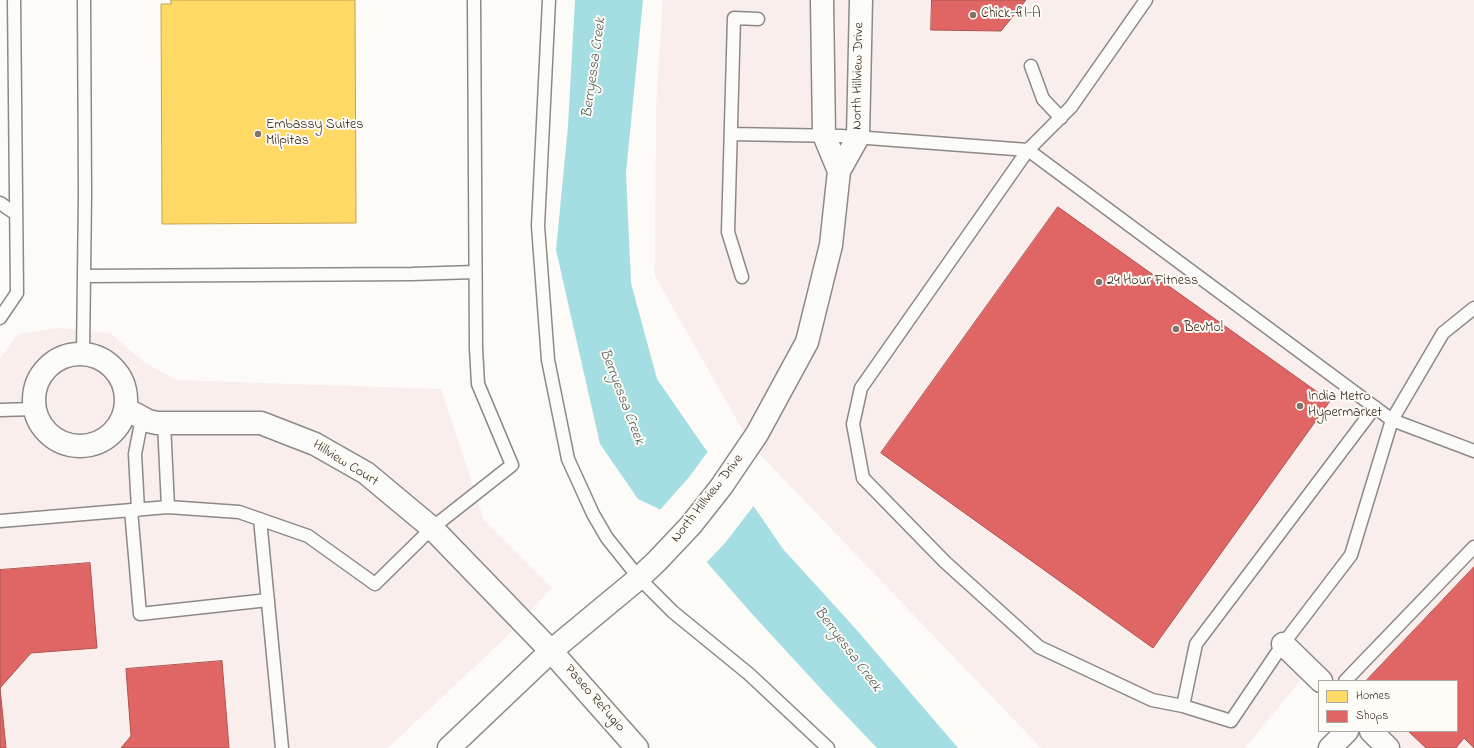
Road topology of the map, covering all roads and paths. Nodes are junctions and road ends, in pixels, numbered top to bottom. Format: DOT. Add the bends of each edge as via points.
graph roads {
  1 [pos="14,0"];
  2 [pos="84,0"];
  3 [pos="474,0"];
  4 [pos="549,0"];
  5 [pos="822,0"];
  6 [pos="861,0"];
  7 [pos="1146,0"];
  8 [pos="758,19"];
  9 [pos="1031,66"];
  10 [pos="1061,118"];
  11 [pos="731,134"];
  12 [pos="824,135"];
  13 [pos="858,137"];
  14 [pos="1028,150"];
  15 [pos="839,171"];
  16 [pos="0,203"];
  17 [pos="16,214"];
  18 [pos="475,272"];
  19 [pos="84,276"];
  20 [pos="742,277"];
  21 [pos="1474,308"];
  22 [pos="0,318"];
  23 [pos="83,354"];
  24 [pos="1375,407"];
  25 [pos="35,409"];
  26 [pos="0,410"];
  27 [pos="134,413"];
  28 [pos="1392,420"];
  29 [pos="164,424"];
  30 [pos="1473,449"];
  31 [pos="168,507"];
  32 [pos="135,510"];
  33 [pos="260,519"];
  34 [pos="0,521"];
  35 [pos="432,528"];
  36 [pos="1474,548"];
  37 [pos="639,578"];
  38 [pos="268,600"];
  39 [pos="1283,644"];
  40 [pos="551,650"];
  41 [pos="1320,680"];
  42 [pos="1346,680"];
  43 [pos="1184,706"];
  44 [pos="1346,732"];
  45 [pos="1372,732"];
  46 [pos="282,748"];
  47 [pos="449,748"];
  48 [pos="637,748"];
  49 [pos="828,748"];
  50 [pos="1330,748"];
  51 [pos="1388,748"];
  1 -- 17 [label="lane"];
  2 -- 19 [label="lane"];
  3 -- 18 [label="lane"];
  4 -- 37 [label="lane" via="538,226 548,360 568,459 607,538"];
  5 -- 12 [label="street, North Hillview Drive"];
  6 -- 13 [label="street, North Hillview Drive"];
  7 -- 10 [label="lane"];
  8 -- 11 [label="lane" via="734,18"];
  9 -- 10 [label="lane" via="1043,99"];
  10 -- 14 [label="lane"];
  11 -- 12 [label="lane"];
  11 -- 20 [label="lane" via="728,232"];
  12 -- 13 [label="lane"];
  12 -- 15 [label="street, North Hillview Drive"];
  13 -- 14 [label="lane"];
  13 -- 15 [label="street, North Hillview Drive"];
  14 -- 24 [label="lane"];
  14 -- 43 [label="lane" via="861,388 854,424 863,478 945,562 1039,647 1152,700"];
  15 -- 37 [label="street, North Hillview Drive" via="831,245 807,342 750,445 721,487 692,525"];
  16 -- 17 [label="lane"];
  17 -- 22 [label="lane" via="16,293"];
  18 -- 19 [label="lane"];
  18 -- 35 [label="lane" via="478,384 512,465"];
  19 -- 23 [label="lane"];
  21 -- 28 [label="lane" via="1443,333"];
  23 -- 25 [label="street" via="67,356 53,362 43,373 36,386"];
  23 -- 27 [label="street" via="98,357 112,366 122,378"];
  24 -- 28 [label="lane"];
  24 -- 43 [label="lane" via="1196,644"];
  25 -- 26 [label="lane"];
  25 -- 27 [label="street" via="43,428 54,438 67,445 82,447 98,444 111,436"];
  27 -- 29 [label="street, Hillview Court" via="148,421"];
  27 -- 32 [label="lane"];
  28 -- 30 [label="lane"];
  28 -- 39 [label="lane" via="1352,555"];
  29 -- 31 [label="lane"];
  29 -- 35 [label="street, Hillview Court" via="261,423 315,444 366,473"];
  31 -- 32 [label="lane"];
  31 -- 33 [label="lane" via="239,512"];
  32 -- 34 [label="lane"];
  32 -- 38 [label="lane" via="140,614"];
  33 -- 35 [label="lane" via="308,536 375,584"];
  33 -- 38 [label="lane"];
  35 -- 40 [label="street, Hillview Court"];
  36 -- 42 [label="lane"];
  37 -- 40 [label="street, North Hillview Drive"];
  37 -- 49 [label="lane" via="674,612 749,674"];
  38 -- 46 [label="lane"];
  39 -- 41 [label="street"];
  39 -- 43 [label="lane" via="1232,721"];
  40 -- 47 [label="street, North Hillview Drive"];
  40 -- 48 [label="street, Paseo Refugio"];
  44 -- 50 [label="street"];
  45 -- 51 [label="street"];
}
